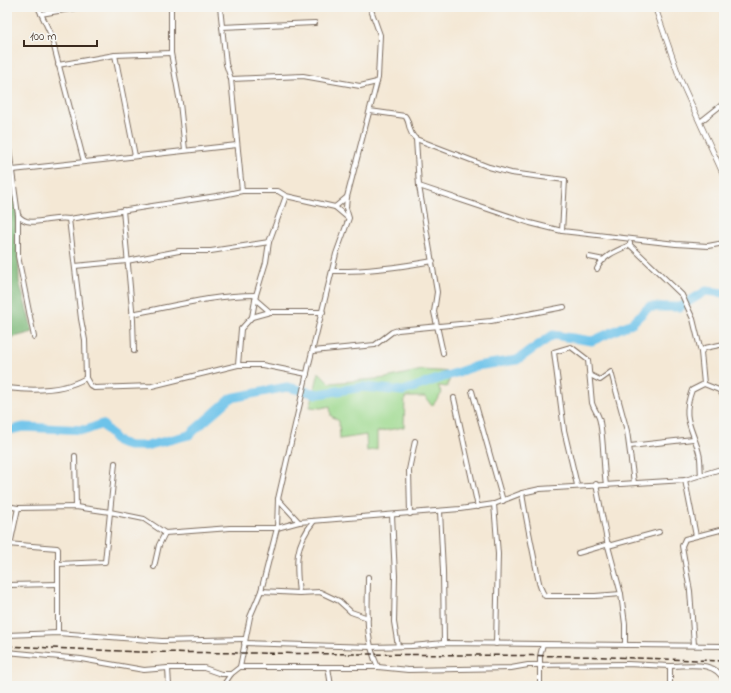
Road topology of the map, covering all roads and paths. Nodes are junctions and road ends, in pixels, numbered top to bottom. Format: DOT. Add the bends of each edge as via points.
graph roads {
  1 [pos="38,7"];
  2 [pos="81,7"];
  3 [pos="171,7"];
  4 [pos="220,7"];
  5 [pos="370,7"];
  6 [pos="655,7"];
  7 [pos="41,14"];
  8 [pos="315,23"];
  9 [pos="222,26"];
  10 [pos="171,53"];
  11 [pos="115,55"];
  12 [pos="58,65"];
  13 [pos="231,80"];
  14 [pos="377,82"];
  15 [pos="724,103"];
  16 [pos="370,110"];
  17 [pos="700,122"];
  18 [pos="7,135"];
  19 [pos="416,138"];
  20 [pos="237,145"];
  21 [pos="185,150"];
  22 [pos="135,156"];
  23 [pos="84,162"];
  24 [pos="13,170"];
  25 [pos="724,176"];
  26 [pos="418,186"];
  27 [pos="242,191"];
  28 [pos="286,196"];
  29 [pos="347,197"];
  30 [pos="335,207"];
  31 [pos="123,210"];
  32 [pos="18,215"];
  33 [pos="349,218"];
  34 [pos="69,219"];
  35 [pos="562,231"];
  36 [pos="629,239"];
  37 [pos="269,242"];
  38 [pos="724,243"];
  39 [pos="630,245"];
  40 [pos="589,257"];
  41 [pos="604,260"];
  42 [pos="127,261"];
  43 [pos="433,261"];
  44 [pos="75,266"];
  45 [pos="597,269"];
  46 [pos="332,271"];
  47 [pos="256,297"];
  48 [pos="564,307"];
  49 [pos="270,312"];
  50 [pos="323,312"];
  51 [pos="132,314"];
  52 [pos="252,317"];
  53 [pos="437,326"];
  54 [pos="34,337"];
  55 [pos="724,344"];
  56 [pos="134,351"];
  57 [pos="313,351"];
  58 [pos="701,352"];
  59 [pos="443,353"];
  60 [pos="238,365"];
  61 [pos="308,374"];
  62 [pos="590,375"];
  63 [pos="86,378"];
  64 [pos="704,384"];
  65 [pos="7,388"];
  66 [pos="472,390"];
  67 [pos="724,397"];
  68 [pos="454,398"];
  69 [pos="693,439"];
  70 [pos="415,441"];
  71 [pos="630,446"];
  72 [pos="75,456"];
  73 [pos="115,464"];
  74 [pos="724,468"];
  75 [pos="701,475"];
  76 [pos="685,480"];
  77 [pos="634,483"];
  78 [pos="596,484"];
  79 [pos="577,485"];
  80 [pos="606,485"];
  81 [pos="522,493"];
  82 [pos="278,499"];
  83 [pos="503,501"];
  84 [pos="494,504"];
  85 [pos="7,506"];
  86 [pos="76,507"];
  87 [pos="478,507"];
  88 [pos="18,508"];
  89 [pos="440,511"];
  90 [pos="110,512"];
  91 [pos="410,514"];
  92 [pos="392,515"];
  93 [pos="314,521"];
  94 [pos="299,522"];
  95 [pos="277,528"];
  96 [pos="724,529"];
  97 [pos="659,532"];
  98 [pos="165,533"];
  99 [pos="696,536"];
  100 [pos="609,545"];
  101 [pos="8,546"];
  102 [pos="578,553"];
  103 [pos="58,564"];
  104 [pos="154,567"];
  105 [pos="368,576"];
  106 [pos="58,584"];
  107 [pos="7,585"];
  108 [pos="261,591"];
  109 [pos="299,594"];
  110 [pos="621,594"];
  111 [pos="368,618"];
  112 [pos="58,634"];
  113 [pos="7,635"];
  114 [pos="244,641"];
  115 [pos="444,643"];
  116 [pos="496,644"];
  117 [pos="543,644"];
  118 [pos="625,645"];
  119 [pos="694,645"];
  120 [pos="398,646"];
  121 [pos="724,646"];
  122 [pos="371,647"];
  123 [pos="7,652"];
  124 [pos="540,666"];
  125 [pos="670,666"];
  126 [pos="328,667"];
  127 [pos="378,667"];
  128 [pos="168,668"];
  129 [pos="240,668"];
  130 [pos="232,674"];
  131 [pos="724,681"];
  132 [pos="169,686"];
  133 [pos="222,686"];
  134 [pos="331,686"];
  135 [pos="540,686"];
  136 [pos="670,686"];
  1 -- 7 [label="street"];
  2 -- 7 [label="street"];
  3 -- 10 [label="street"];
  4 -- 9 [label="street"];
  5 -- 14 [label="street" via="380,35"];
  6 -- 17 [label="street" via="680,79"];
  7 -- 12 [label="street" via="51,35"];
  8 -- 9 [label="street"];
  9 -- 13 [label="street" via="226,64"];
  10 -- 11 [label="street"];
  10 -- 21 [label="street"];
  11 -- 12 [label="street"];
  11 -- 22 [label="street"];
  12 -- 23 [label="street"];
  13 -- 14 [label="street" via="303,76 360,86"];
  13 -- 20 [label="street"];
  14 -- 16 [label="street"];
  15 -- 17 [label="street"];
  16 -- 19 [label="street" via="405,116 409,122 410,133"];
  16 -- 29 [label="street"];
  17 -- 25 [label="street"];
  18 -- 24 [label="street"];
  19 -- 26 [label="street"];
  19 -- 35 [label="street" via="489,167 511,173 565,180"];
  20 -- 21 [label="street"];
  20 -- 27 [label="street"];
  21 -- 22 [label="street"];
  22 -- 23 [label="street"];
  23 -- 24 [label="street"];
  24 -- 32 [label="street"];
  26 -- 35 [label="street"];
  26 -- 43 [label="street"];
  27 -- 28 [label="street" via="278,192"];
  27 -- 31 [label="street"];
  28 -- 30 [label="street"];
  28 -- 37 [label="street"];
  29 -- 30 [label="street"];
  29 -- 33 [label="street" via="346,208"];
  30 -- 33 [label="street"];
  31 -- 34 [label="street"];
  31 -- 42 [label="street"];
  32 -- 34 [label="street" via="29,222"];
  32 -- 54 [label="street" via="18,256"];
  33 -- 46 [label="street"];
  34 -- 44 [label="street"];
  35 -- 36 [label="street"];
  36 -- 38 [label="street" via="708,246"];
  36 -- 39 [label="street"];
  37 -- 42 [label="street" via="211,251 179,251"];
  37 -- 47 [label="street"];
  39 -- 41 [label="street"];
  39 -- 58 [label="street" via="682,296 693,319"];
  40 -- 41 [label="street"];
  41 -- 45 [label="street"];
  42 -- 44 [label="street"];
  42 -- 51 [label="street"];
  43 -- 46 [label="street" via="395,268"];
  43 -- 53 [label="street" via="437,292 434,312"];
  44 -- 63 [label="street" via="85,340"];
  46 -- 50 [label="street"];
  47 -- 49 [label="street"];
  47 -- 51 [label="street" via="233,295"];
  47 -- 52 [label="street"];
  48 -- 53 [label="street" via="491,321"];
  49 -- 50 [label="street"];
  49 -- 52 [label="street"];
  50 -- 57 [label="street"];
  51 -- 56 [label="street"];
  52 -- 60 [label="street" via="242,329"];
  53 -- 57 [label="street" via="398,330 374,345"];
  53 -- 59 [label="street"];
  55 -- 58 [label="street" via="705,348"];
  57 -- 61 [label="street"];
  58 -- 64 [label="street"];
  60 -- 61 [label="street" via="262,365"];
  60 -- 63 [label="street" via="152,386 94,388"];
  61 -- 82 [label="street"];
  62 -- 71 [label="street" via="600,380 611,372"];
  62 -- 79 [label="street" via="588,360 571,347 554,352 564,430"];
  62 -- 80 [label="street" via="593,408 598,412 601,424"];
  63 -- 65 [label="street" via="60,387 22,390"];
  64 -- 67 [label="street" via="719,390"];
  64 -- 69 [label="street" via="692,390 687,405 686,414"];
  66 -- 83 [label="street"];
  68 -- 87 [label="street"];
  69 -- 71 [label="street"];
  69 -- 75 [label="street" via="699,454"];
  70 -- 91 [label="street" via="409,470"];
  71 -- 77 [label="street"];
  72 -- 86 [label="street"];
  73 -- 90 [label="street"];
  74 -- 75 [label="street"];
  75 -- 76 [label="street"];
  76 -- 77 [label="street"];
  76 -- 99 [label="street"];
  77 -- 80 [label="street"];
  78 -- 79 [label="street"];
  78 -- 80 [label="street"];
  78 -- 100 [label="street"];
  79 -- 81 [label="street"];
  81 -- 83 [label="street"];
  81 -- 110 [label="street" via="539,587 545,596"];
  82 -- 94 [label="street"];
  82 -- 95 [label="street"];
  83 -- 84 [label="street"];
  84 -- 87 [label="street"];
  84 -- 116 [label="street" via="498,554"];
  85 -- 88 [label="street"];
  86 -- 88 [label="street"];
  86 -- 90 [label="street"];
  87 -- 89 [label="street"];
  88 -- 101 [label="street"];
  89 -- 91 [label="street"];
  89 -- 115 [label="street"];
  90 -- 98 [label="street" via="144,519"];
  90 -- 103 [label="street" via="105,562"];
  91 -- 92 [label="street"];
  92 -- 93 [label="street"];
  92 -- 120 [label="street" via="394,622"];
  93 -- 94 [label="street"];
  93 -- 109 [label="street" via="299,545 296,567"];
  94 -- 95 [label="street"];
  95 -- 98 [label="street" via="230,528"];
  95 -- 108 [label="street"];
  96 -- 99 [label="street"];
  97 -- 100 [label="street"];
  98 -- 104 [label="street" via="159,544"];
  99 -- 119 [label="street" via="685,539 682,546 690,591"];
  100 -- 102 [label="street"];
  100 -- 110 [label="street"];
  101 -- 103 [label="street" via="57,548"];
  103 -- 106 [label="street"];
  105 -- 111 [label="street"];
  106 -- 107 [label="street"];
  106 -- 112 [label="street"];
  108 -- 109 [label="street"];
  108 -- 114 [label="street" via="250,617"];
  109 -- 111 [label="street" via="327,594 351,612"];
  110 -- 118 [label="street"];
  111 -- 122 [label="street"];
  112 -- 113 [label="street"];
  112 -- 114 [label="street" via="162,641"];
  114 -- 122 [label="street"];
  114 -- 129 [label="street"];
  115 -- 116 [label="street"];
  115 -- 120 [label="street"];
  116 -- 117 [label="street"];
  117 -- 118 [label="street"];
  117 -- 124 [label="street"];
  118 -- 119 [label="street"];
  119 -- 121 [label="street"];
  120 -- 122 [label="street"];
  122 -- 127 [label="street"];
  123 -- 128 [label="street" via="81,659 144,670"];
  124 -- 125 [label="street"];
  124 -- 127 [label="street" via="408,670"];
  124 -- 135 [label="street"];
  125 -- 131 [label="street" via="712,668 718,671"];
  125 -- 136 [label="street"];
  126 -- 127 [label="street"];
  126 -- 129 [label="street"];
  126 -- 134 [label="street"];
  128 -- 130 [label="street" via="204,668 221,674"];
  128 -- 132 [label="street"];
  129 -- 130 [label="street"];
  130 -- 133 [label="street"];
}
